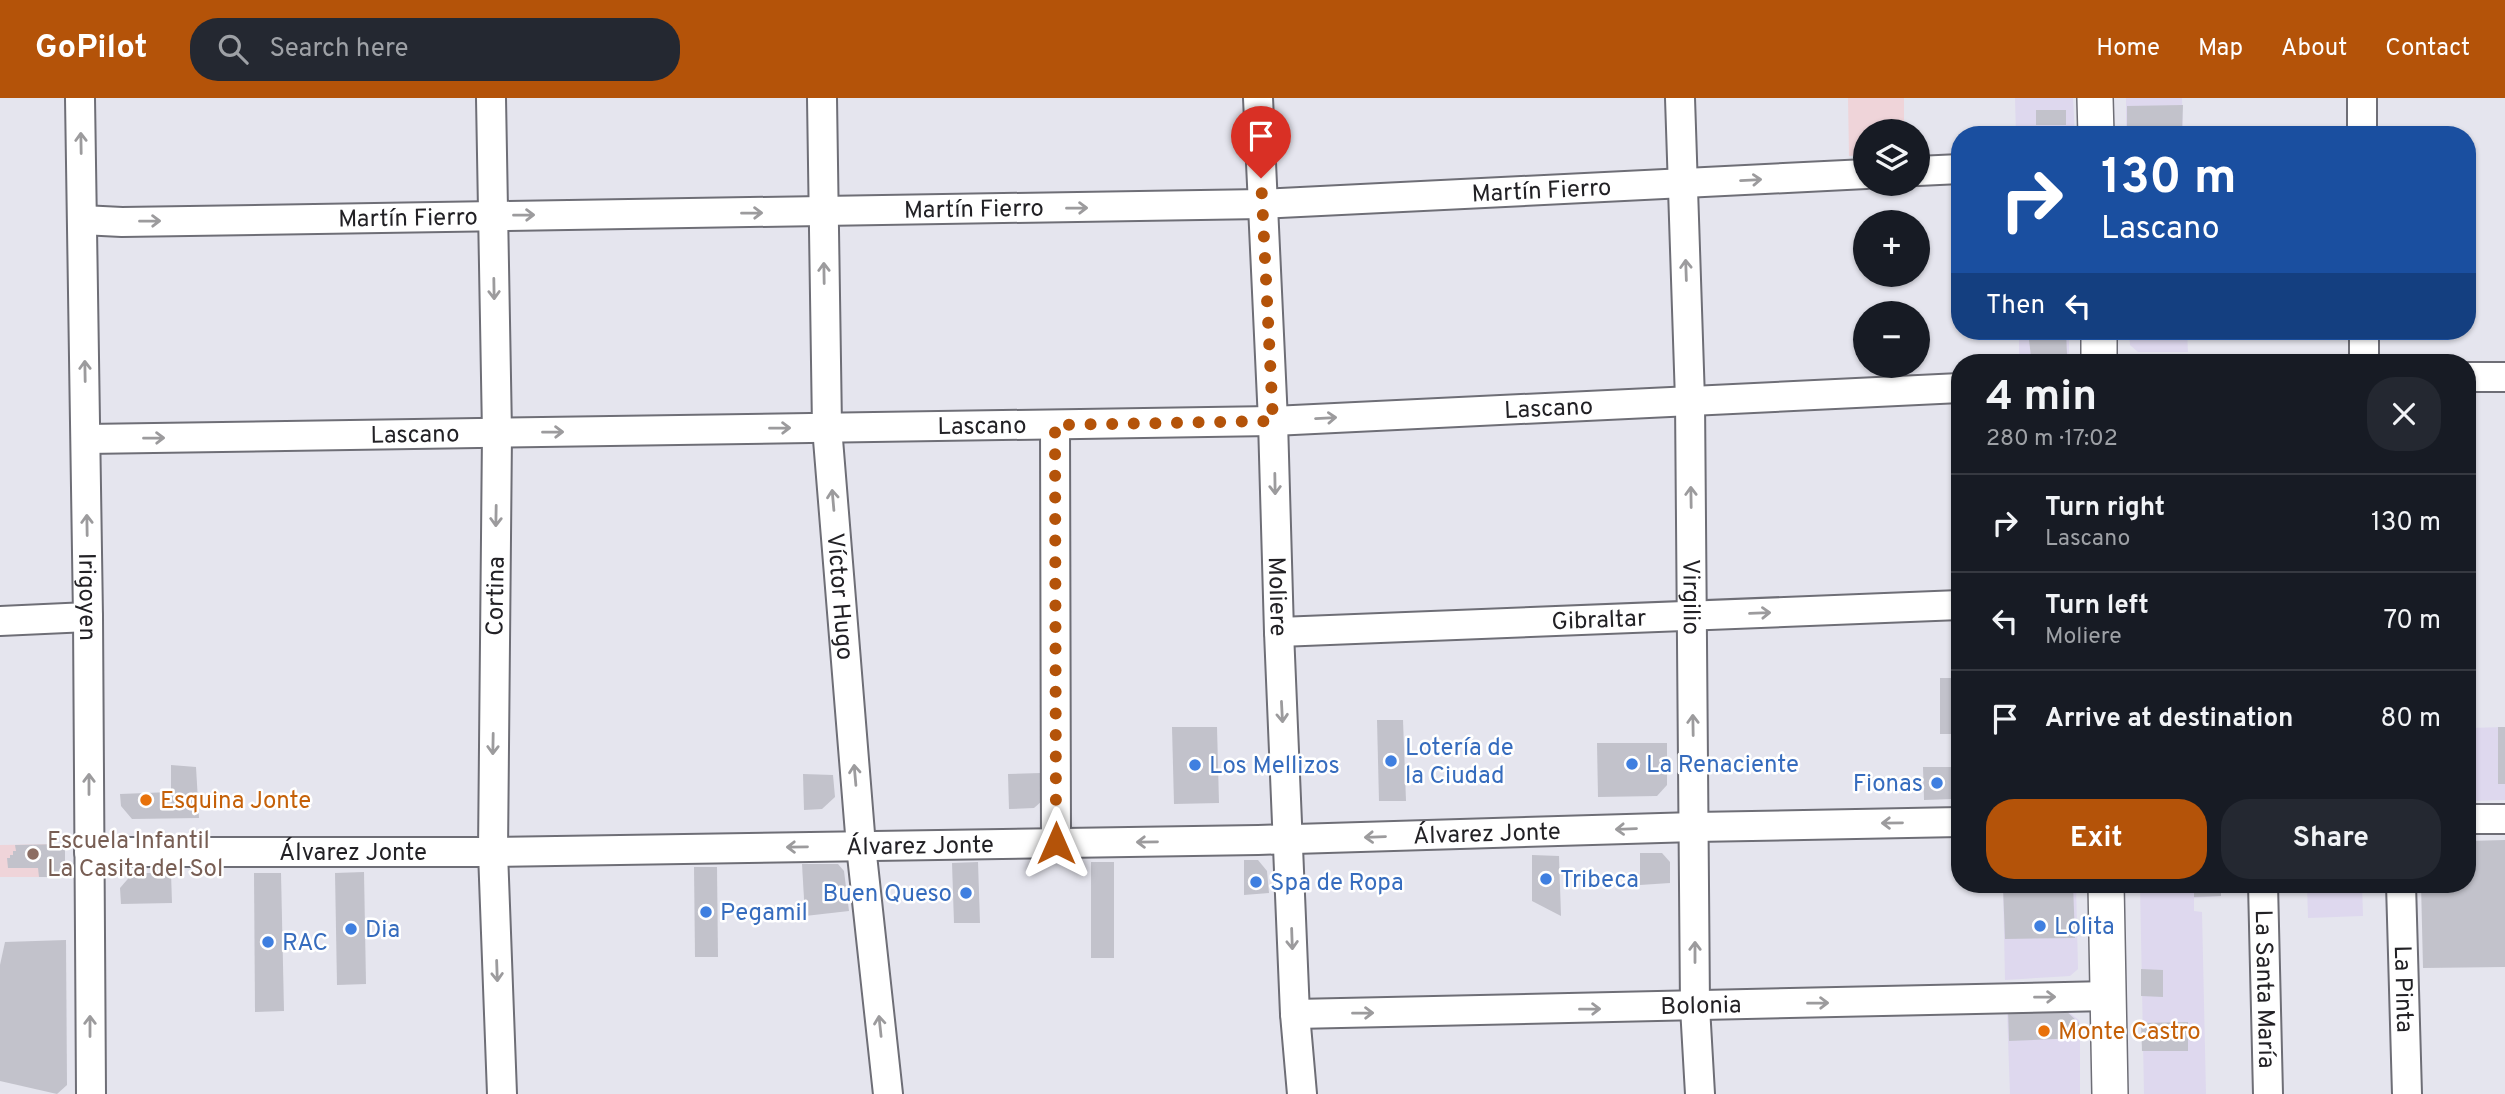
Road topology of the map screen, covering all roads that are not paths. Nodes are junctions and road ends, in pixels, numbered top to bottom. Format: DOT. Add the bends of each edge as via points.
graph roads {
  1 [pos="80,98"];
  2 [pos="491,98"];
  3 [pos="822,98"];
  4 [pos="1258,98"];
  5 [pos="1680,98"];
  6 [pos="2095,98"];
  7 [pos="2362,98"];
  8 [pos="2096,126"];
  9 [pos="2362,126"];
  10 [pos="1951,169"];
  11 [pos="1930,170"];
  12 [pos="1853,175"];
  13 [pos="1683,183"];
  14 [pos="1262,204"];
  15 [pos="824,212"];
  16 [pos="492,216"];
  17 [pos="82,220"];
  18 [pos="2505,376"];
  19 [pos="2476,377"];
  20 [pos="1951,388"];
  21 [pos="1690,400"];
  22 [pos="1273,421"];
  23 [pos="1055,425"];
  24 [pos="827,427"];
  25 [pos="497,433"];
  26 [pos="86,439"];
  27 [pos="1951,605"];
  28 [pos="1692,616"];
  29 [pos="88,617"];
  30 [pos="0,621"];
  31 [pos="1279,632"];
  32 [pos="2476,819"];
  33 [pos="2505,819"];
  34 [pos="1951,822"];
  35 [pos="1695,827"];
  36 [pos="1288,839"];
  37 [pos="1056,843"];
  38 [pos="860,846"];
  39 [pos="89,852"];
  40 [pos="493,852"];
  41 [pos="2106,893"];
  42 [pos="2263,893"];
  43 [pos="2401,893"];
  44 [pos="2108,996"];
  45 [pos="1695,1007"];
  46 [pos="1295,1014"];
  47 [pos="91,1094"];
  48 [pos="502,1094"];
  49 [pos="888,1094"];
  50 [pos="1302,1094"];
  51 [pos="1700,1094"];
  52 [pos="2110,1094"];
  53 [pos="2268,1094"];
  54 [pos="2407,1094"];
  17 -- 1 [label="street, Irigoyen, one-way"];
  2 -- 16 [label="street, Cortina"];
  3 -- 15 [label="street, Víctor Hugo"];
  4 -- 14 [label="street, Moliere"];
  5 -- 13 [label="street, Virgilio"];
  6 -- 8 [label="main road"];
  7 -- 9 [label="street"];
  10 -- 11 [label="street"];
  13 -- 12 [label="street, Martín Fierro, one-way"];
  13 -- 14 [label="street, Martín Fierro"];
  21 -- 13 [label="street, Virgilio, one-way"];
  15 -- 14 [label="street, Martín Fierro, one-way"];
  14 -- 22 [label="street, Moliere"];
  16 -- 15 [label="street, Martín Fierro, one-way"];
  24 -- 15 [label="street, Víctor Hugo, one-way"];
  17 -- 16 [label="street, Martín Fierro, one-way"];
  16 -- 25 [label="street, Cortina, one-way"];
  26 -- 17 [label="street, Irigoyen, one-way"];
  18 -- 19 [label="street"];
  20 -- 21 [label="street, Lascano"];
  22 -- 21 [label="street, Lascano, one-way"];
  28 -- 21 [label="street, Virgilio, one-way"];
  22 -- 23 [label="street, Lascano"];
  22 -- 31 [label="street, Moliere, one-way"];
  23 -- 24 [label="street, Lascano"];
  23 -- 37 [label="street"];
  25 -- 24 [label="street, Lascano, one-way"];
  38 -- 24 [label="street, Víctor Hugo, one-way"];
  26 -- 25 [label="street, Lascano, one-way"];
  25 -- 40 [label="street, Cortina, one-way"];
  29 -- 26 [label="street, Irigoyen, one-way"];
  28 -- 27 [label="street, Gibraltar, one-way"];
  28 -- 31 [label="street, Gibraltar"];
  35 -- 28 [label="street, Virgilio, one-way"];
  29 -- 30 [label="street"];
  39 -- 29 [label="street, Irigoyen, one-way"];
  31 -- 36 [label="street, Moliere, one-way"];
  32 -- 33 [label="street"];
  34 -- 35 [label="street, Álvarez Jonte, one-way"];
  35 -- 36 [label="street, Álvarez Jonte, one-way"];
  45 -- 35 [label="street, Virgilio, one-way"];
  36 -- 37 [label="street, Álvarez Jonte, one-way"];
  36 -- 46 [label="street, Moliere, one-way"];
  37 -- 38 [label="street, Álvarez Jonte"];
  38 -- 40 [label="street, Álvarez Jonte, one-way"];
  49 -- 38 [label="street, Víctor Hugo, one-way"];
  39 -- 40 [label="street, Álvarez Jonte"];
  47 -- 39 [label="street, Irigoyen, one-way"];
  40 -- 48 [label="street, Cortina, one-way"];
  41 -- 44 [label="main road"];
  42 -- 53 [label="street, La Santa María"];
  43 -- 54 [label="street, La Pinta"];
  45 -- 44 [label="street, Bolonia, one-way"];
  44 -- 52 [label="main road"];
  46 -- 45 [label="street, Bolonia, one-way"];
  45 -- 51 [label="street, Virgilio"];
  46 -- 50 [label="street, Moliere"];
}
